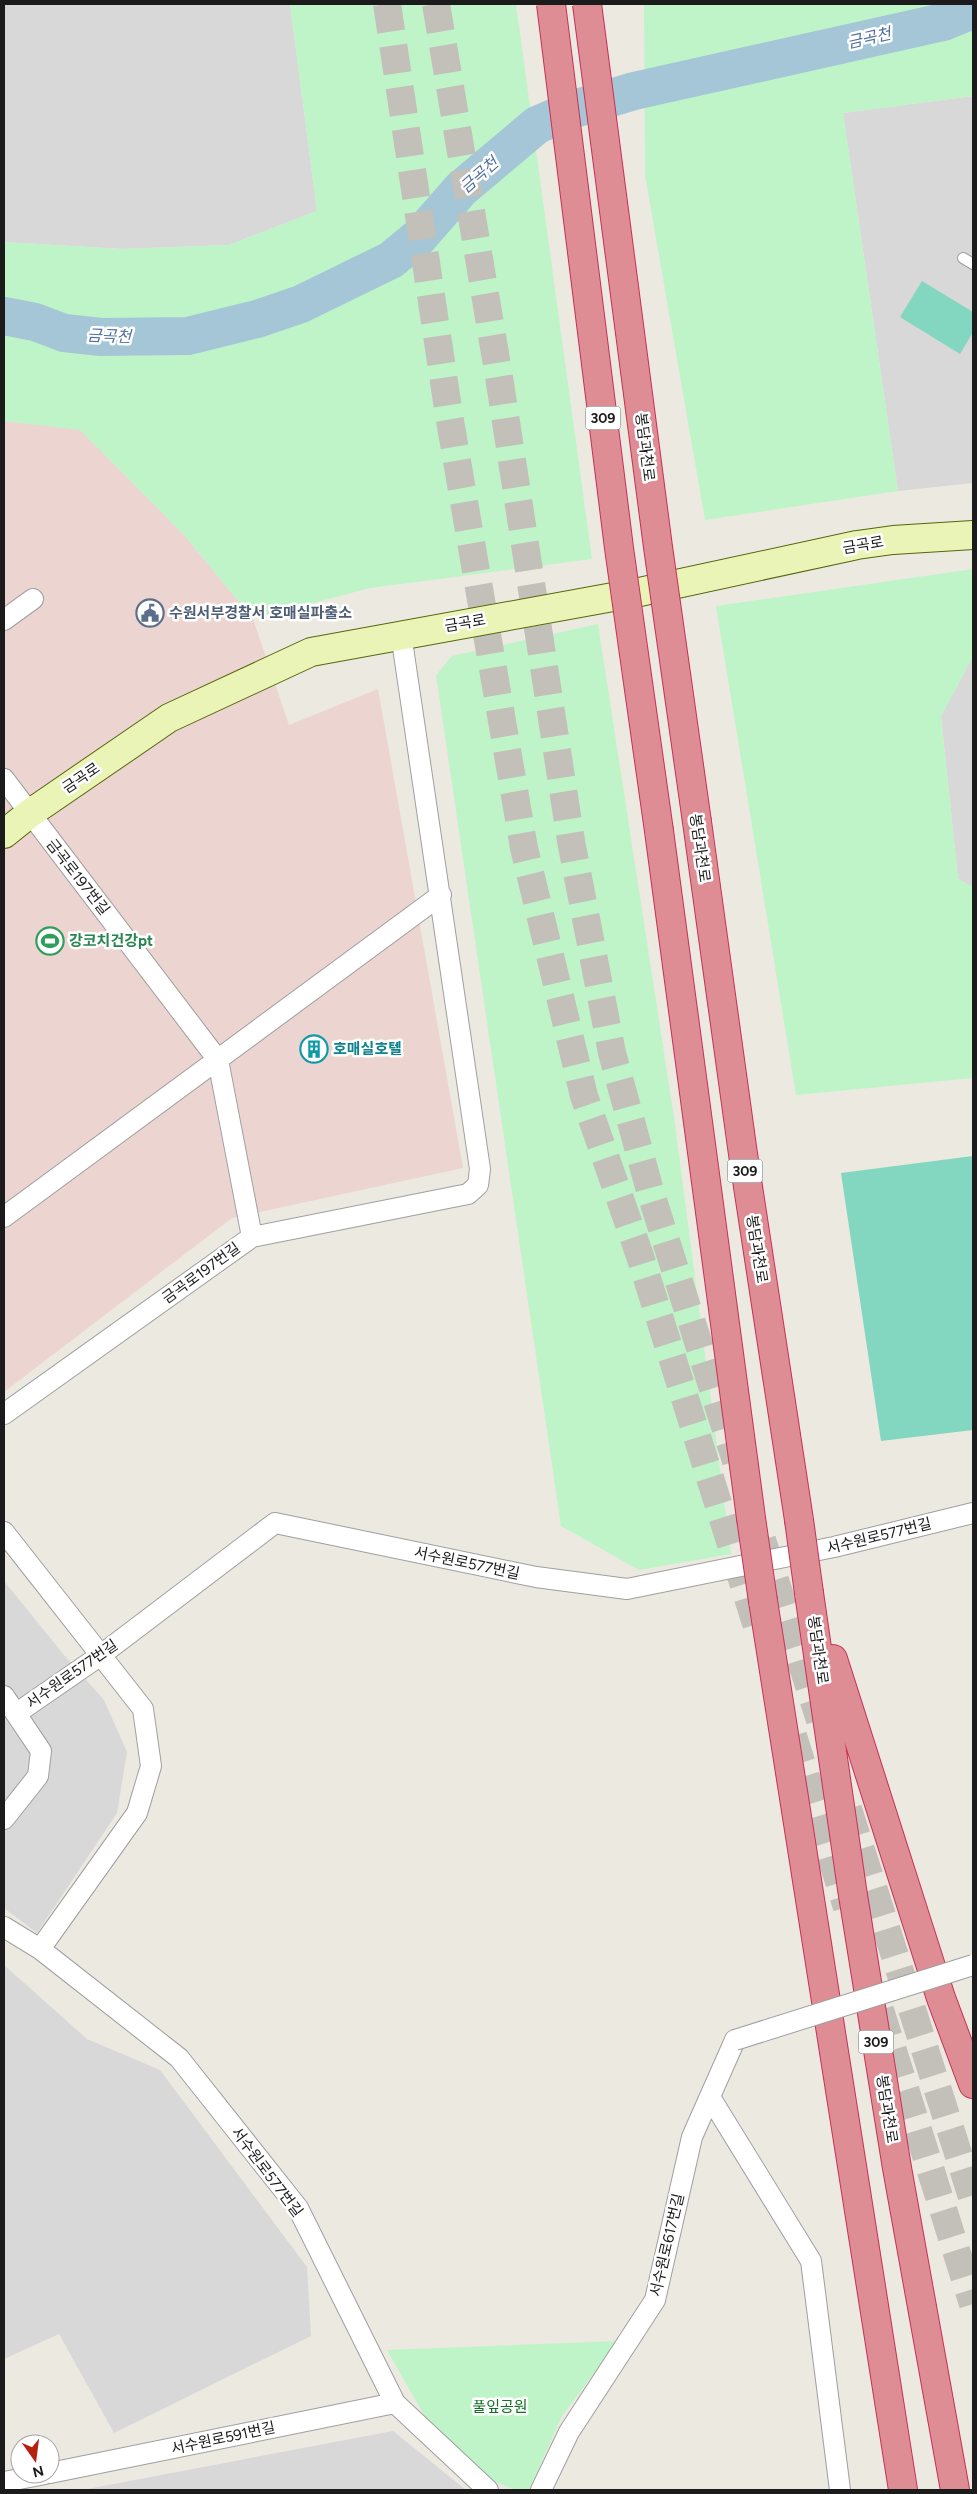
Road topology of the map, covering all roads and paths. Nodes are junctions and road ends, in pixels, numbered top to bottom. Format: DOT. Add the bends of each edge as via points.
graph roads {
  1 [pos="551,4"];
  2 [pos="587,4"];
  3 [pos="963,258"];
  4 [pos="973,264"];
  5 [pos="973,534"];
  6 [pos="33,599"];
  7 [pos="4,620"];
  8 [pos="400,634"];
  9 [pos="4,779"];
  10 [pos="29,814"];
  11 [pos="4,834"];
  12 [pos="441,895"];
  13 [pos="218,1060"];
  14 [pos="4,1217"];
  15 [pos="252,1237"];
  16 [pos="4,1414"];
  17 [pos="973,1513"];
  18 [pos="4,1532"];
  19 [pos="808,1584"];
  20 [pos="101,1655"];
  21 [pos="4,1696"];
  22 [pos="17,1712"];
  23 [pos="4,1819"];
  24 [pos="4,1927"];
  25 [pos="40,1949"];
  26 [pos="973,1965"];
  27 [pos="973,2084"];
  28 [pos="710,2097"];
  29 [pos="395,2403"];
  30 [pos="60,2471"];
  31 [pos="488,2490"];
  32 [pos="541,2490"];
  33 [pos="840,2490"];
  34 [pos="903,2490"];
  35 [pos="955,2490"];
  1 -- 34 [label="highway, 309, bridge" via="619,548 751,1518"];
  2 -- 19 [label="highway, 봉담과천로 / 309, bridge" via="696,822"];
  3 -- 4 [label="lane"];
  5 -- 8 [label="main road, 금곡로" via="856,545 635,593"];
  6 -- 7 [label="street"];
  8 -- 10 [label="main road, 금곡로" via="311,652 169,718"];
  8 -- 12 [label="street"];
  9 -- 10 [label="street, 금곡로197번길"];
  10 -- 11 [label="main road, 금곡로"];
  10 -- 13 [label="street, 금곡로197번길"];
  12 -- 13 [label="street"];
  12 -- 15 [label="street" via="480,1169 478,1185 468,1194"];
  13 -- 14 [label="street"];
  13 -- 15 [label="street, 금곡로197번길"];
  15 -- 16 [label="street, 금곡로197번길"];
  17 -- 20 [label="street, 서수원로577번길" via="824,1550 627,1589 536,1577 275,1523"];
  18 -- 20 [label="street"];
  19 -- 27 [label="highway" via="926,1952"];
  19 -- 35 [label="highway, 봉담과천로 / 309" via="896,2168"];
  20 -- 22 [label="street, 서수원로577번길"];
  20 -- 25 [label="street" via="143,1709 151,1766 137,1813"];
  21 -- 22 [label="street"];
  22 -- 23 [label="street" via="41,1751 38,1776"];
  24 -- 25 [label="street, 서수원로577번길"];
  25 -- 29 [label="street, 서수원로577번길" via="179,2058 298,2208"];
  26 -- 28 [label="street, 서수원로617번길, bridge" via="735,2040"];
  28 -- 32 [label="street, 서수원로617번길" via="692,2137 656,2300 569,2432"];
  28 -- 33 [label="street" via="811,2261"];
  29 -- 30 [label="street, 서수원로591번길"];
  29 -- 31 [label="street, 서수원로577번길"];
}
